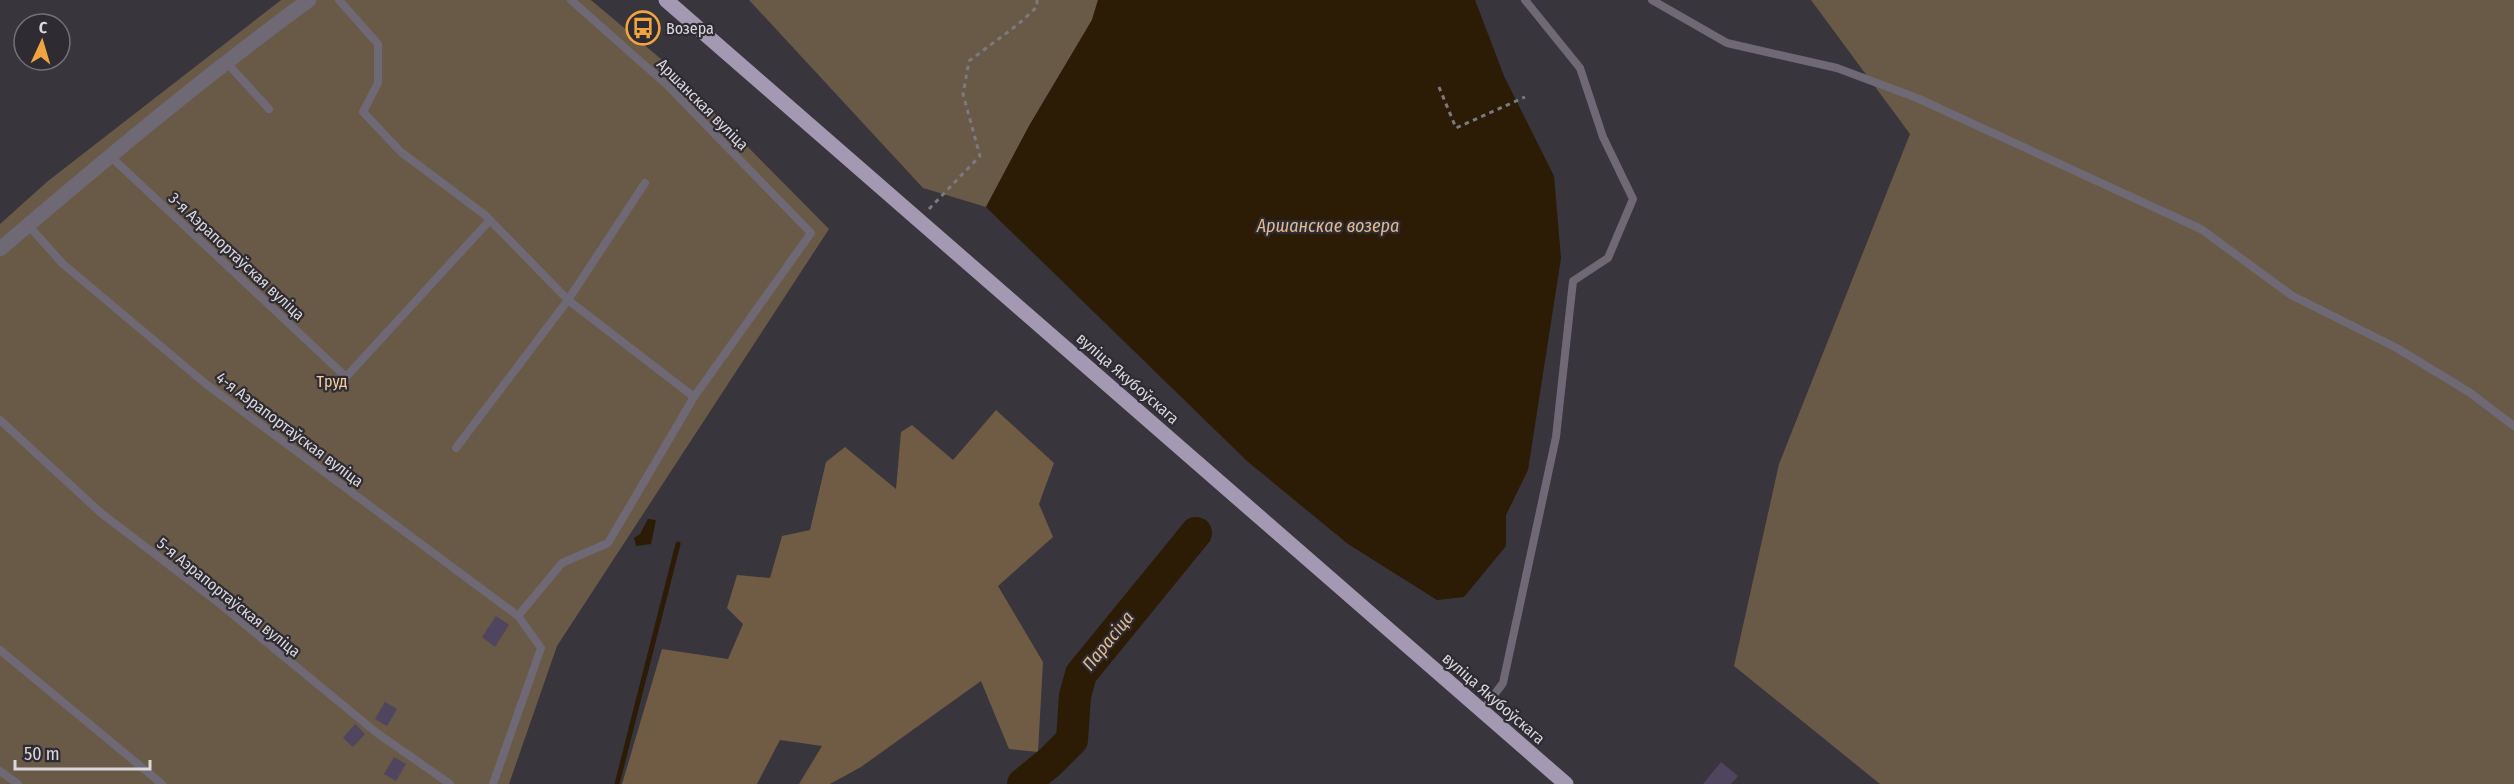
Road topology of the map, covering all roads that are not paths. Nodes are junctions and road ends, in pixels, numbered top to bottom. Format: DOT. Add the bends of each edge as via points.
graph roads {
  1 [pos="309,0"];
  2 [pos="339,0"];
  3 [pos="571,0"];
  4 [pos="666,0"];
  5 [pos="1525,0"];
  6 [pos="1652,0"];
  7 [pos="225,61"];
  8 [pos="269,109"];
  9 [pos="109,155"];
  10 [pos="645,183"];
  11 [pos="490,220"];
  12 [pos="28,225"];
  13 [pos="0,249"];
  14 [pos="568,300"];
  15 [pos="694,397"];
  16 [pos="0,420"];
  17 [pos="2514,426"];
  18 [pos="456,448"];
  19 [pos="518,616"];
  20 [pos="0,650"];
  21 [pos="1482,711"];
  22 [pos="0,771"];
  23 [pos="18,784"];
  24 [pos="162,784"];
  25 [pos="450,784"];
  26 [pos="493,784"];
  27 [pos="1566,784"];
  1 -- 7 [label="street"];
  2 -- 11 [label="lane" via="378,44 378,83 363,112 401,152"];
  3 -- 15 [label="lane, Аршанская вуліца" via="667,85 812,233"];
  4 -- 21 [label="main road, вуліца Якубоўскага"];
  5 -- 21 [label="lane" via="1580,68 1603,137 1633,199 1608,258 1573,281 1556,437 1503,683"];
  6 -- 17 [label="lane" via="1727,44 1838,68 1917,98 2200,229 2291,295 2395,347 2469,392"];
  7 -- 8 [label="lane"];
  7 -- 9 [label="street"];
  9 -- 11 [label="lane, 3-я Аэрапортаўская вуліца" via="346,376"];
  9 -- 12 [label="street"];
  10 -- 14 [label="lane"];
  11 -- 14 [label="lane"];
  12 -- 13 [label="street"];
  12 -- 19 [label="lane, 4-я Аэрапортаўская вуліца" via="63,264 206,384"];
  14 -- 15 [label="lane"];
  14 -- 18 [label="lane"];
  15 -- 19 [label="lane" via="608,543 562,563"];
  16 -- 25 [label="lane, 5-я Аэрапортаўская вуліца" via="101,513 215,600 376,733"];
  19 -- 26 [label="lane, 4-я Аэрапортаўская вуліца" via="541,648"];
  20 -- 24 [label="lane"];
  21 -- 27 [label="main road, вуліца Якубоўскага"];
  22 -- 23 [label="lane"];
}
